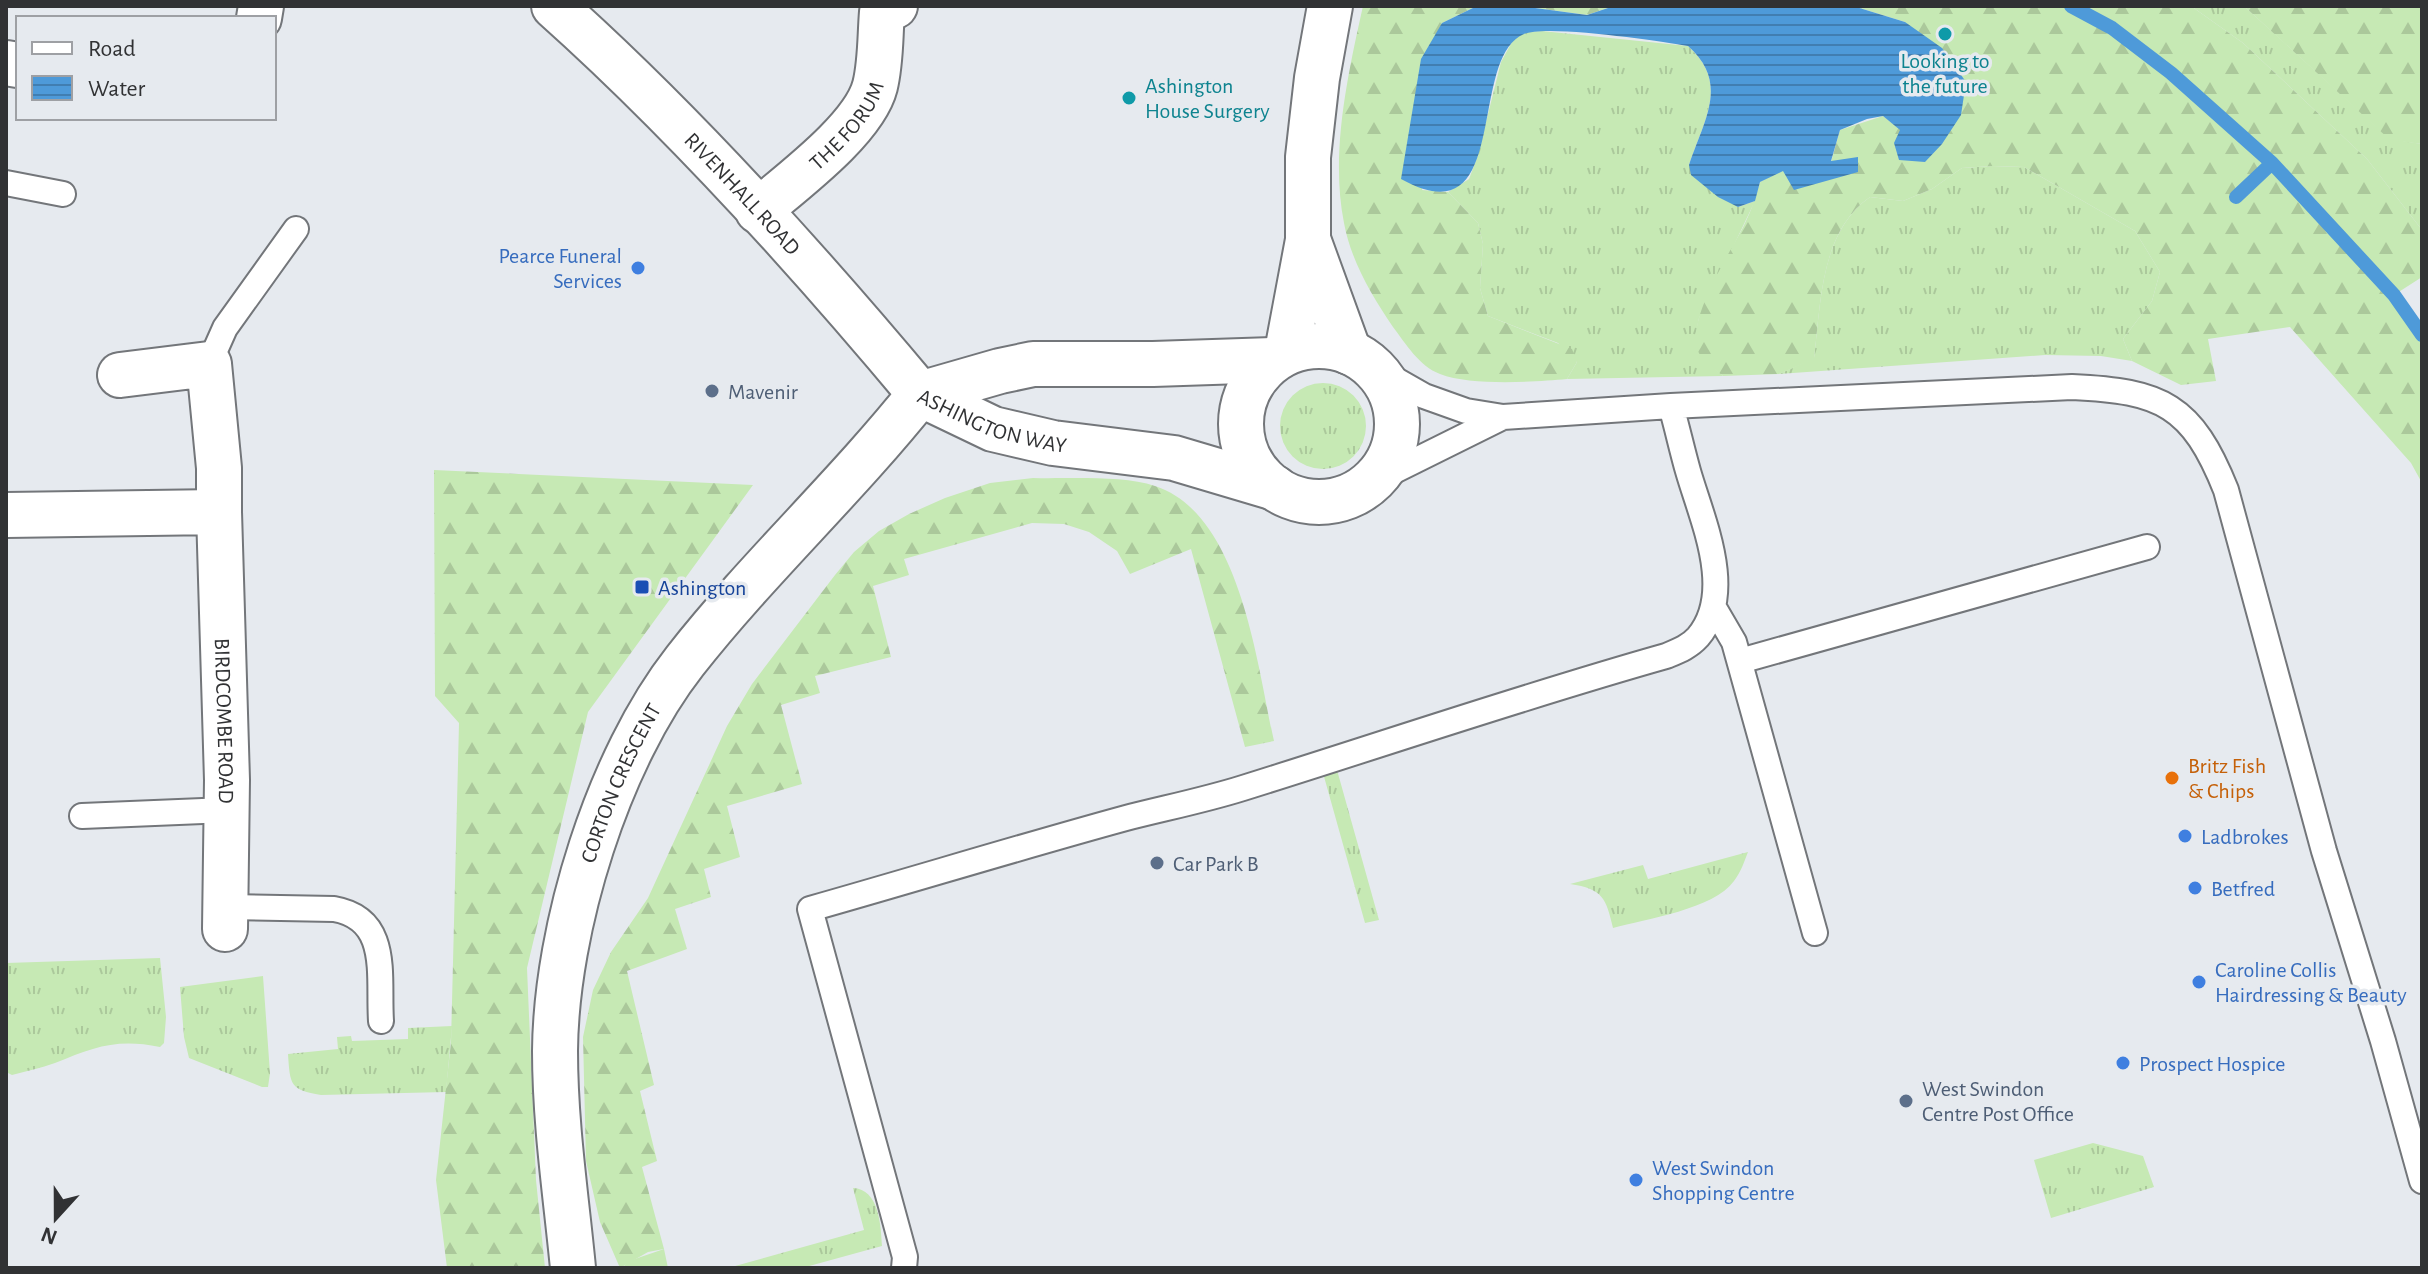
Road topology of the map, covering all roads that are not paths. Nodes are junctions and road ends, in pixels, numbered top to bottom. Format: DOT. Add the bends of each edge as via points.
graph roads {
  1 [pos="554,6"];
  2 [pos="1330,6"];
  3 [pos="881,8"];
  4 [pos="6,183"];
  5 [pos="63,194"];
  6 [pos="758,211"];
  7 [pos="296,229"];
  8 [pos="1308,240"];
  9 [pos="1280,356"];
  10 [pos="1361,360"];
  11 [pos="209,364"];
  12 [pos="120,375"];
  13 [pos="920,394"];
  14 [pos="1671,406"];
  15 [pos="1503,417"];
  16 [pos="1370,483"];
  17 [pos="1275,488"];
  18 [pos="219,512"];
  19 [pos="6,515"];
  20 [pos="2147,547"];
  21 [pos="1713,606"];
  22 [pos="1740,661"];
  23 [pos="227,810"];
  24 [pos="82,816"];
  25 [pos="226,918"];
  26 [pos="1815,933"];
  27 [pos="381,1021"];
  28 [pos="2422,1181"];
  29 [pos="573,1268"];
  30 [pos="904,1268"];
  1 -- 6 [label="street, RIVENHALL ROAD"];
  2 -- 8 [label="street" via="1308,157"];
  3 -- 6 [label="street, THE FORUM" via="875,88 862,112"];
  4 -- 5 [label="lane"];
  6 -- 13 [label="street, RIVENHALL ROAD"];
  7 -- 11 [label="lane" via="225,328"];
  8 -- 9 [label="street"];
  8 -- 10 [label="street"];
  9 -- 10 [label="street" via="1318,345"];
  9 -- 13 [label="street, ASHINGTON WAY" via="1033,364"];
  9 -- 17 [label="street" via="1251,384 1240,423 1244,448 1256,471"];
  10 -- 15 [label="lane" via="1424,396"];
  10 -- 16 [label="street" via="1387,385 1397,426 1394,447"];
  11 -- 12 [label="street"];
  11 -- 18 [label="street, BIRDCOMBE ROAD"];
  13 -- 17 [label="street, ASHINGTON WAY" via="993,429 1053,443 1174,458"];
  13 -- 29 [label="street, CORTON CRESCENT" via="683,663 620,772 591,849 559,997 557,1105"];
  14 -- 15 [label="lane"];
  14 -- 21 [label="lane" via="1712,562"];
  14 -- 28 [label="lane" via="2072,387 2112,389 2151,400 2180,413 2196,429 2226,490 2324,851"];
  15 -- 16 [label="lane"];
  16 -- 17 [label="street" via="1323,502 1298,500"];
  18 -- 19 [label="street"];
  18 -- 23 [label="street, BIRDCOMBE ROAD"];
  20 -- 22 [label="lane"];
  21 -- 22 [label="lane"];
  21 -- 30 [label="lane" via="1698,637 1666,656 1242,789 810,909"];
  22 -- 26 [label="lane"];
  23 -- 24 [label="lane"];
  23 -- 25 [label="street, BIRDCOMBE ROAD"];
  25 -- 27 [label="lane" via="334,909 361,919 377,943"];
}
